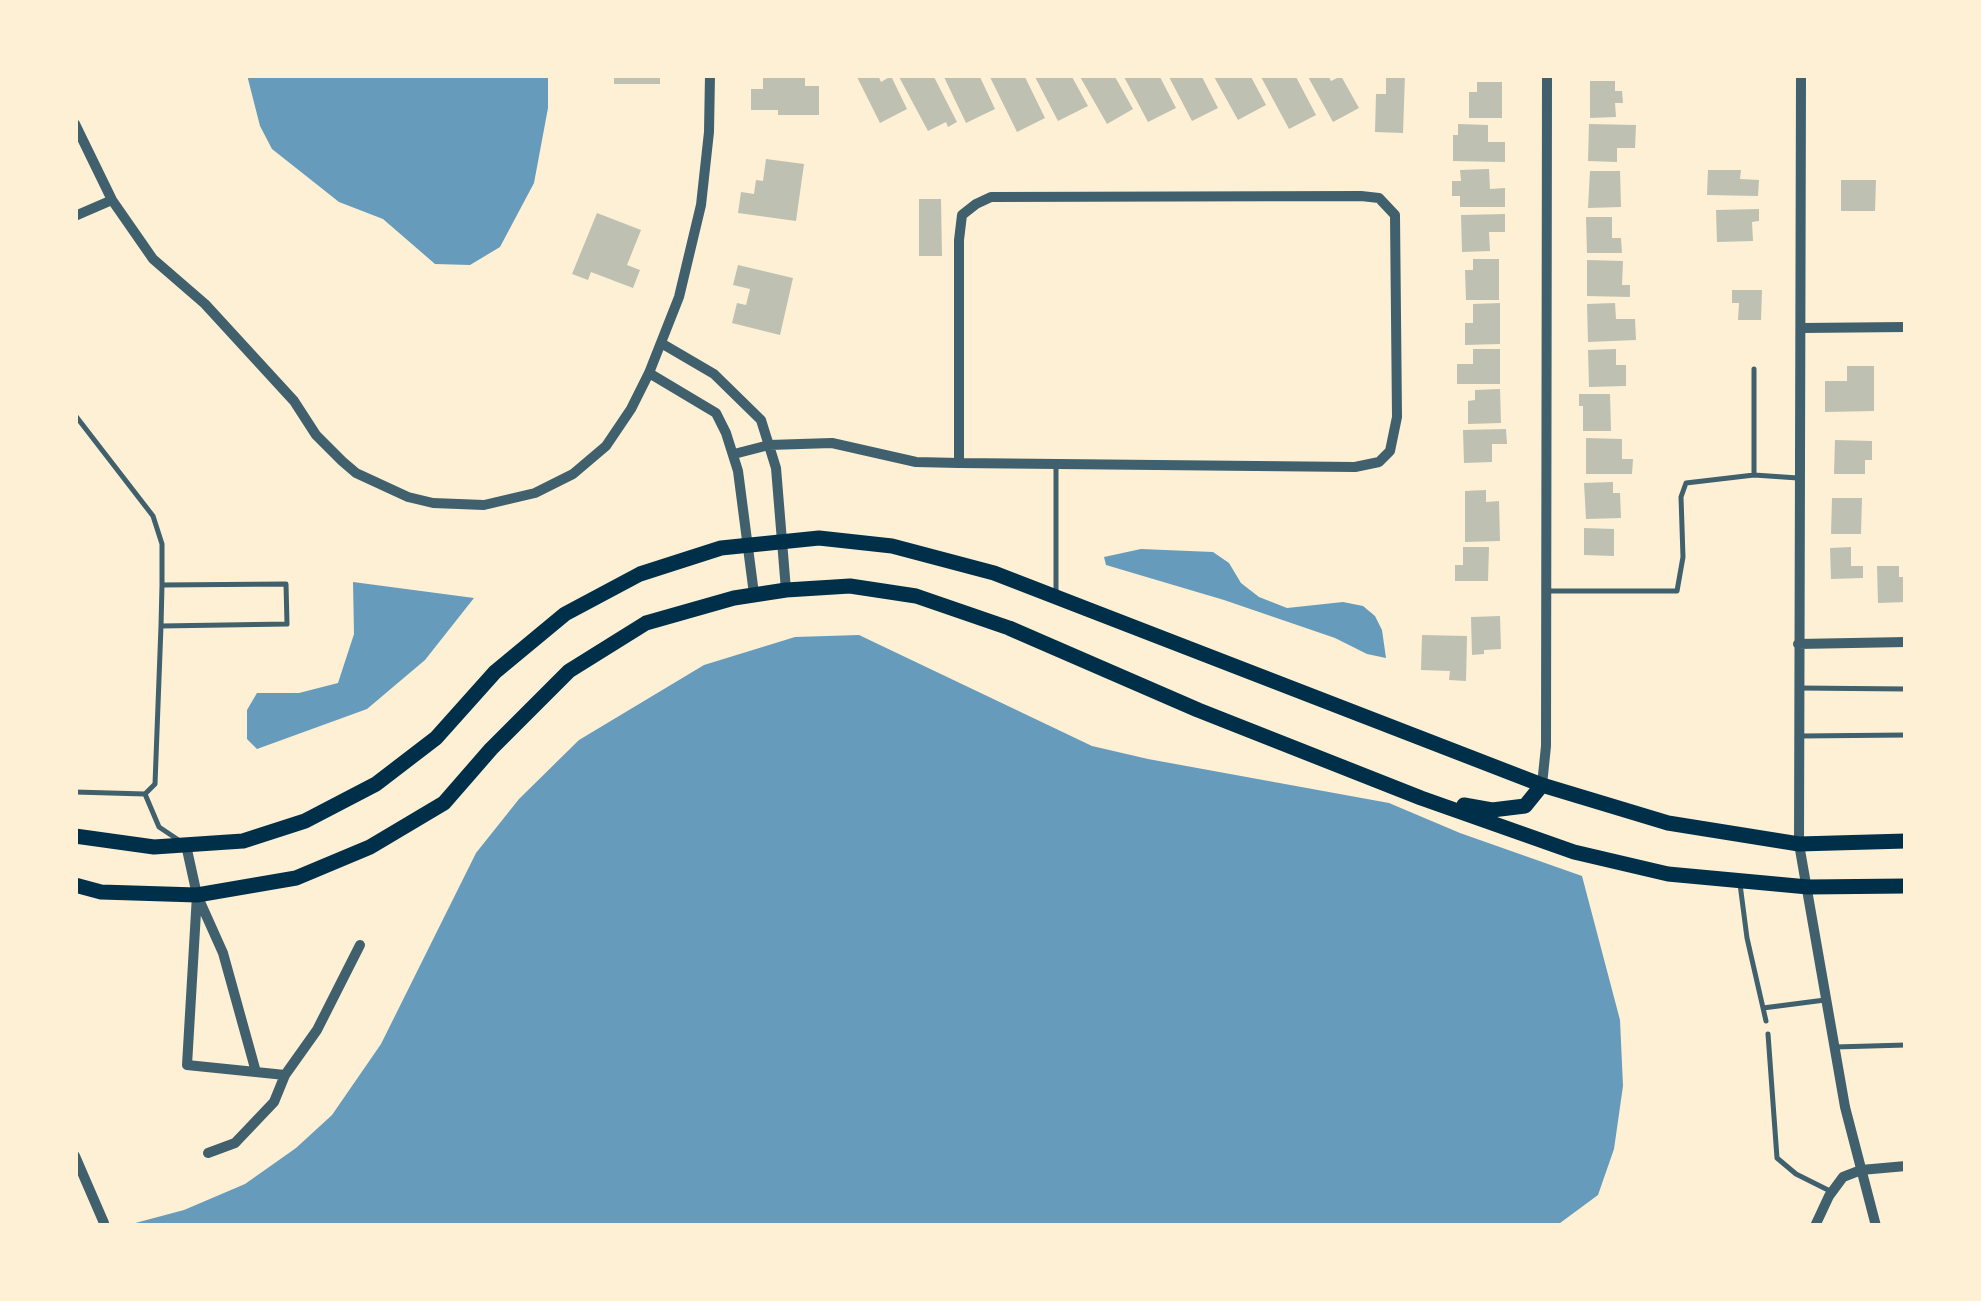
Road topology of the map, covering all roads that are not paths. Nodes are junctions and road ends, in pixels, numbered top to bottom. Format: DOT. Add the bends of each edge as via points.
graph roads {
  1 [pos="710,75"];
  2 [pos="1547,75"];
  3 [pos="1801,75"];
  4 [pos="75,124"];
  5 [pos="112,200"];
  6 [pos="75,216"];
  7 [pos="1906,327"];
  8 [pos="1802,328"];
  9 [pos="661,343"];
  10 [pos="1754,369"];
  11 [pos="650,373"];
  12 [pos="75,415"];
  13 [pos="769,445"];
  14 [pos="734,454"];
  15 [pos="959,463"];
  16 [pos="1056,464"];
  17 [pos="1754,475"];
  18 [pos="1801,478"];
  19 [pos="782,542"];
  20 [pos="748,545"];
  21 [pos="162,585"];
  22 [pos="786,590"];
  23 [pos="1547,591"];
  24 [pos="754,594"];
  25 [pos="1056,597"];
  26 [pos="161,626"];
  27 [pos="1906,642"];
  28 [pos="1798,644"];
  29 [pos="1798,688"];
  30 [pos="1906,690"];
  31 [pos="1906,735"];
  32 [pos="1798,736"];
  33 [pos="1542,785"];
  34 [pos="75,792"];
  35 [pos="146,794"];
  36 [pos="1421,798"];
  37 [pos="75,836"];
  38 [pos="1906,841"];
  39 [pos="1799,844"];
  40 [pos="186,845"];
  41 [pos="1740,880"];
  42 [pos="75,885"];
  43 [pos="1906,886"];
  44 [pos="1808,887"];
  45 [pos="197,895"];
  46 [pos="360,945"];
  47 [pos="1828,999"];
  48 [pos="1764,1008"];
  49 [pos="1766,1021"];
  50 [pos="1768,1034"];
  51 [pos="1906,1045"];
  52 [pos="1835,1048"];
  53 [pos="256,1072"];
  54 [pos="285,1075"];
  55 [pos="208,1153"];
  56 [pos="75,1156"];
  57 [pos="1906,1166"];
  58 [pos="1861,1170"];
  59 [pos="1832,1192"];
  60 [pos="104,1223"];
  61 [pos="1815,1226"];
  62 [pos="1876,1226"];
  1 -- 9 [label="street" via="701,205"];
  2 -- 23 [label="street"];
  3 -- 8 [label="street"];
  4 -- 5 [label="street"];
  5 -- 6 [label="street"];
  5 -- 11 [label="street" via="153,258 214,314 294,401 316,435 356,472 395,493 484,505 551,486 606,446"];
  7 -- 8 [label="street"];
  8 -- 18 [label="street"];
  9 -- 11 [label="street"];
  9 -- 13 [label="street" via="714,374 761,420"];
  10 -- 17 [label="lane"];
  11 -- 14 [label="street" via="716,413"];
  12 -- 21 [label="lane" via="153,516 162,544"];
  13 -- 14 [label="street"];
  13 -- 15 [label="street" via="832,443 903,460"];
  13 -- 19 [label="street"];
  14 -- 20 [label="street"];
  15 -- 16 [label="street"];
  15 -- 16 [label="street" via="959,240 962,215 976,204 991,197 1342,195 1378,198 1395,215 1397,417 1390,451 1379,462"];
  16 -- 25 [label="lane"];
  17 -- 18 [label="lane"];
  17 -- 23 [label="lane" via="1686,483 1677,591"];
  18 -- 28 [label="street"];
  19 -- 20 [label="main road"];
  19 -- 22 [label="street"];
  19 -- 25 [label="main road" via="819,538 892,546"];
  20 -- 24 [label="street"];
  20 -- 40 [label="main road" via="640,574 565,614 495,672 436,738 376,784 292,826 242,841"];
  21 -- 26 [label="lane"];
  21 -- 26 [label="lane" via="286,584 286,624"];
  22 -- 24 [label="main road"];
  22 -- 36 [label="main road" via="850,586 916,596"];
  23 -- 33 [label="street"];
  24 -- 45 [label="main road" via="646,623 570,671 444,803 370,846 296,878"];
  25 -- 33 [label="main road"];
  26 -- 35 [label="lane" via="155,784"];
  27 -- 28 [label="street"];
  28 -- 29 [label="street"];
  29 -- 30 [label="lane"];
  29 -- 32 [label="street"];
  31 -- 32 [label="lane"];
  32 -- 39 [label="street"];
  33 -- 36 [label="main road" via="1526,806 1492,810"];
  33 -- 39 [label="main road" via="1668,823"];
  34 -- 35 [label="lane"];
  35 -- 40 [label="lane" via="159,828"];
  36 -- 41 [label="main road" via="1574,852 1668,874"];
  37 -- 40 [label="main road"];
  38 -- 39 [label="main road"];
  39 -- 44 [label="street"];
  40 -- 45 [label="street"];
  41 -- 44 [label="main road"];
  41 -- 48 [label="lane"];
  42 -- 45 [label="main road"];
  43 -- 44 [label="main road"];
  44 -- 47 [label="street"];
  45 -- 53 [label="street" via="223,953"];
  45 -- 53 [label="street" via="187,1064"];
  46 -- 54 [label="street" via="318,1030"];
  47 -- 48 [label="lane"];
  47 -- 52 [label="street"];
  48 -- 49 [label="lane"];
  50 -- 59 [label="lane" via="1777,1158"];
  51 -- 52 [label="lane"];
  52 -- 58 [label="street"];
  53 -- 54 [label="street"];
  54 -- 55 [label="street" via="257,1122 234,1143"];
  56 -- 60 [label="street"];
  57 -- 58 [label="street"];
  58 -- 59 [label="street" via="1842,1177"];
  58 -- 62 [label="street"];
  59 -- 61 [label="street"];
}
